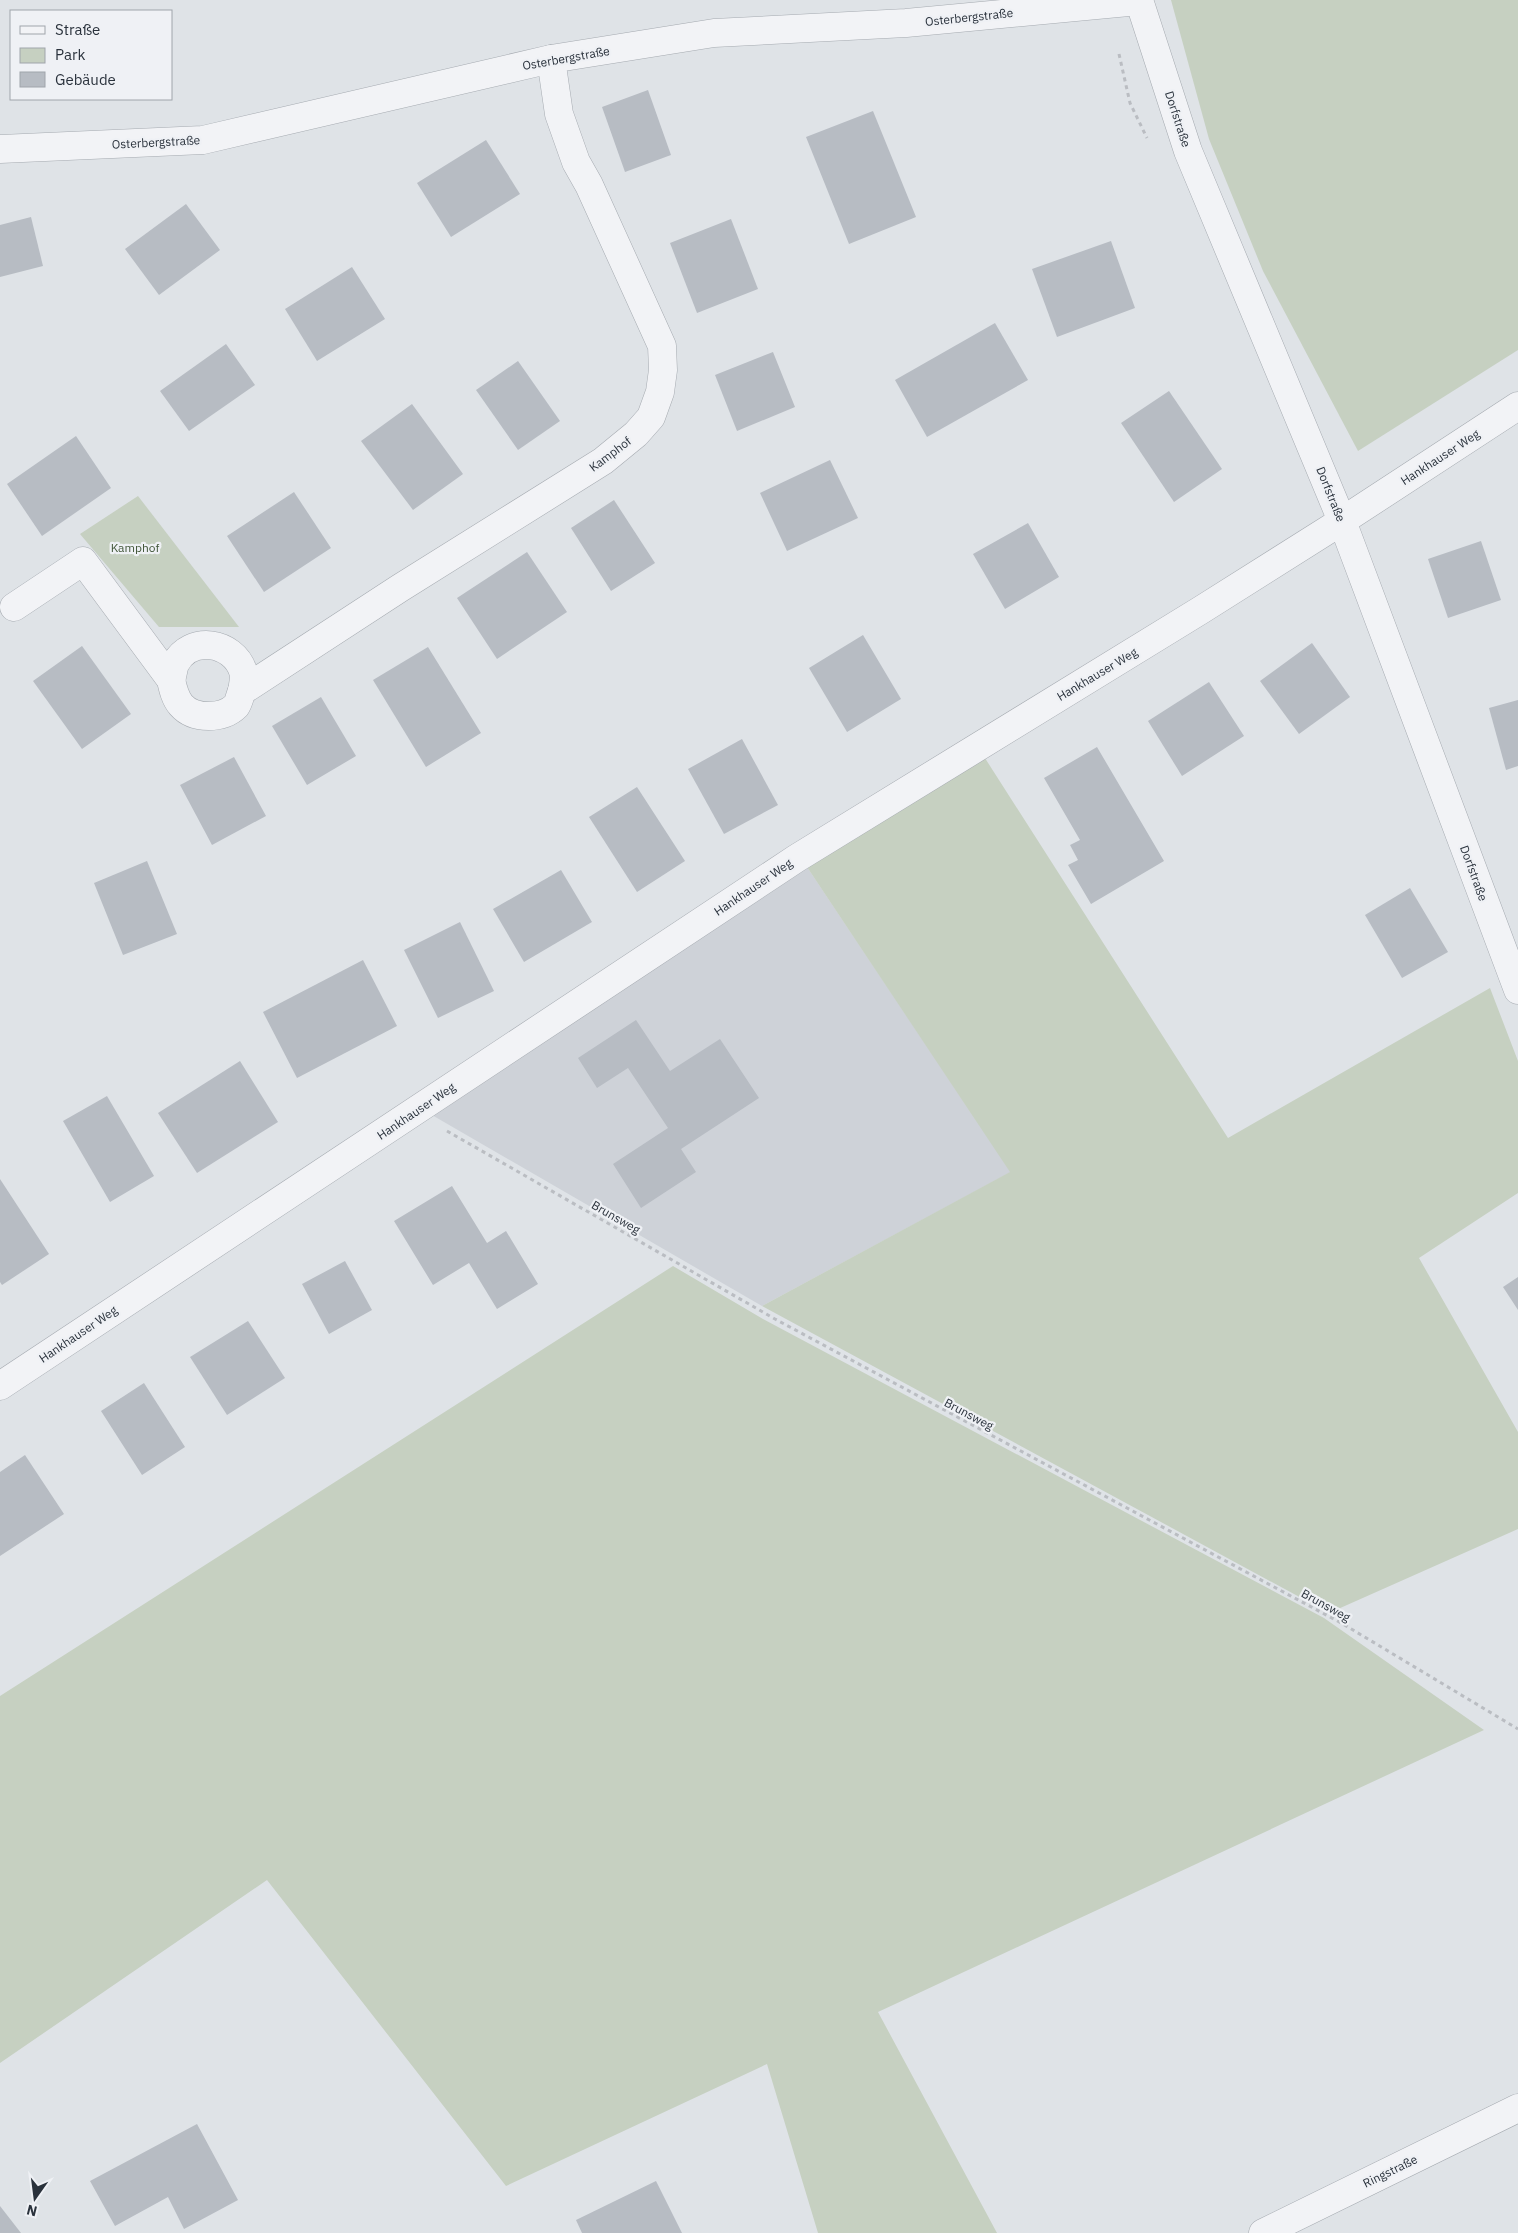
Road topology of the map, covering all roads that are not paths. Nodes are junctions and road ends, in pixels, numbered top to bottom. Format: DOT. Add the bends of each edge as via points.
graph roads {
  1 [pos="1139,0"];
  2 [pos="551,59"];
  3 [pos="0,149"];
  4 [pos="1518,406"];
  5 [pos="1342,522"];
  6 [pos="14,607"];
  7 [pos="171,680"];
  8 [pos="242,691"];
  9 [pos="1518,990"];
  10 [pos="0,1386"];
  11 [pos="1518,2108"];
  12 [pos="1263,2233"];
  1 -- 2 [label="street, Osterbergstraße" via="906,24 714,33"];
  1 -- 5 [label="street, Dorfstraße" via="1188,151"];
  2 -- 3 [label="street, Osterbergstraße" via="203,140"];
  2 -- 8 [label="street, Kamphof" via="558,114 576,162 662,346 660,392 651,417 636,434 603,460"];
  4 -- 5 [label="street, Hankhauser Weg"];
  5 -- 9 [label="street, Dorfstraße"];
  5 -- 10 [label="street, Hankhauser Weg" via="797,858"];
  6 -- 7 [label="street, Kamphof" via="83,561"];
  7 -- 8 [label="street, Kamphof" via="182,706 196,715 218,716 236,705"];
  7 -- 8 [label="street" via="175,664 185,652 206,644 223,647 237,658 244,673"];
  11 -- 12 [label="street, Ringstraße"];
}
